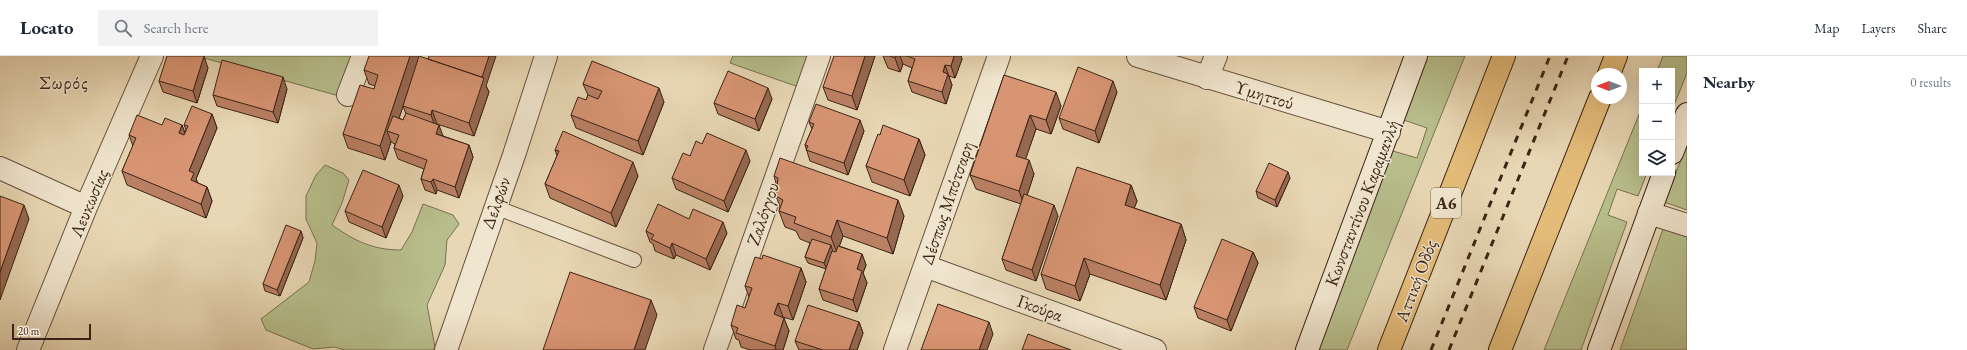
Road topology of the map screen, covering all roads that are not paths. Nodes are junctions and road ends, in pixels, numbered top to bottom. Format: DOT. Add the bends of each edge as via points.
graph roads {
  1 [pos="152,56"];
  2 [pos="363,56"];
  3 [pos="546,56"];
  4 [pos="819,56"];
  5 [pos="999,56"];
  6 [pos="1138,56"];
  7 [pos="1216,56"];
  8 [pos="1416,56"];
  9 [pos="1504,56"];
  10 [pos="1616,56"];
  11 [pos="1611,68"];
  12 [pos="1207,78"];
  13 [pos="348,95"];
  14 [pos="1598,104"];
  15 [pos="1687,114"];
  16 [pos="1389,132"];
  17 [pos="1675,145"];
  18 [pos="0,168"];
  19 [pos="1663,176"];
  20 [pos="86,207"];
  21 [pos="495,207"];
  22 [pos="1649,213"];
  23 [pos="1687,225"];
  24 [pos="634,260"];
  25 [pos="925,266"];
  26 [pos="1130,345"];
  27 [pos="28,350"];
  28 [pos="446,350"];
  29 [pos="715,350"];
  30 [pos="895,350"];
  31 [pos="1155,350"];
  32 [pos="1307,350"];
  33 [pos="1389,350"];
  34 [pos="1500,350"];
  35 [pos="1599,350"];
  1 -- 20 [label="street, Λευκωσίας"];
  2 -- 13 [label="street"];
  3 -- 21 [label="street, Δελφών"];
  4 -- 29 [label="street, Ζαλόγγου"];
  5 -- 25 [label="street, Δέσπως Μπότσαρη"];
  6 -- 12 [label="street, Υμηττού"];
  7 -- 12 [label="street"];
  8 -- 16 [label="street, Κωνσταντίνου Καραμανλή"];
  9 -- 33 [label="highway, Αττική Οδός / Α6"];
  10 -- 11 [label="highway"];
  12 -- 16 [label="street, Υμηττού"];
  14 -- 34 [label="highway"];
  15 -- 17 [label="street"];
  16 -- 32 [label="street, Κωνσταντίνου Καραμανλή"];
  18 -- 20 [label="street"];
  19 -- 22 [label="street"];
  20 -- 27 [label="street, Λευκωσίας"];
  21 -- 24 [label="lane"];
  21 -- 28 [label="street, Δελφών"];
  22 -- 23 [label="street"];
  22 -- 35 [label="street"];
  25 -- 26 [label="street, Γκούρα"];
  25 -- 30 [label="street, Δέσπως Μπότσαρη"];
  26 -- 31 [label="street, Γκούρα"];
}
